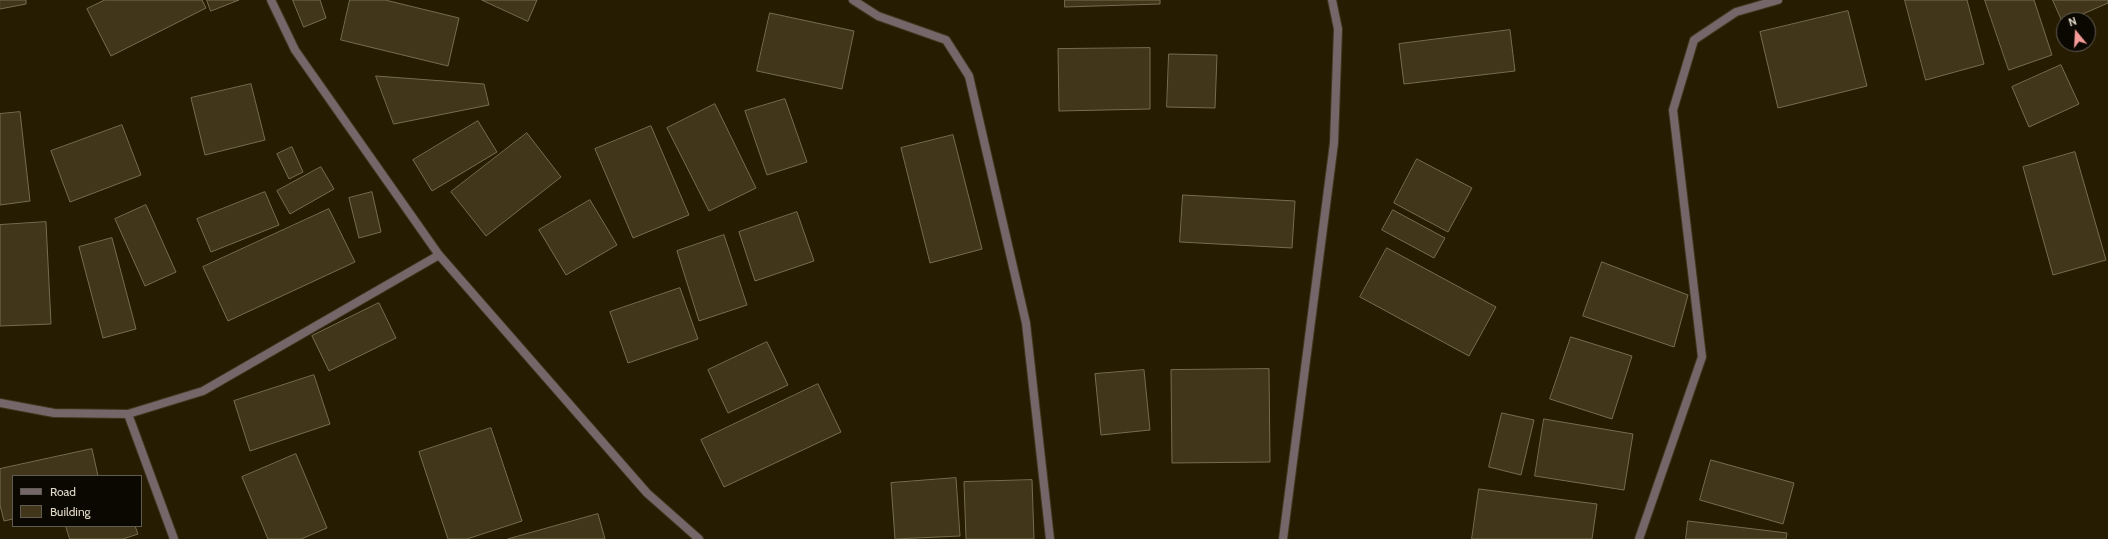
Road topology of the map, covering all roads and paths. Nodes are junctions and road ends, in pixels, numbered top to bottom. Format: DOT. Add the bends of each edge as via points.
graph roads {
  1 [pos="271,0"];
  2 [pos="853,0"];
  3 [pos="1332,0"];
  4 [pos="1778,0"];
  5 [pos="439,255"];
  6 [pos="0,404"];
  7 [pos="128,414"];
  8 [pos="174,539"];
  9 [pos="699,539"];
  10 [pos="1050,539"];
  11 [pos="1283,539"];
  12 [pos="1639,539"];
  1 -- 5 [label="street" via="295,50"];
  2 -- 10 [label="street" via="878,16 946,40 969,76 1026,323"];
  3 -- 11 [label="street" via="1338,29 1334,143"];
  4 -- 12 [label="street" via="1736,12 1694,40 1673,110 1702,357"];
  5 -- 7 [label="street" via="203,391"];
  5 -- 9 [label="street" via="647,493"];
  6 -- 7 [label="street" via="54,413"];
  7 -- 8 [label="street"];
}
